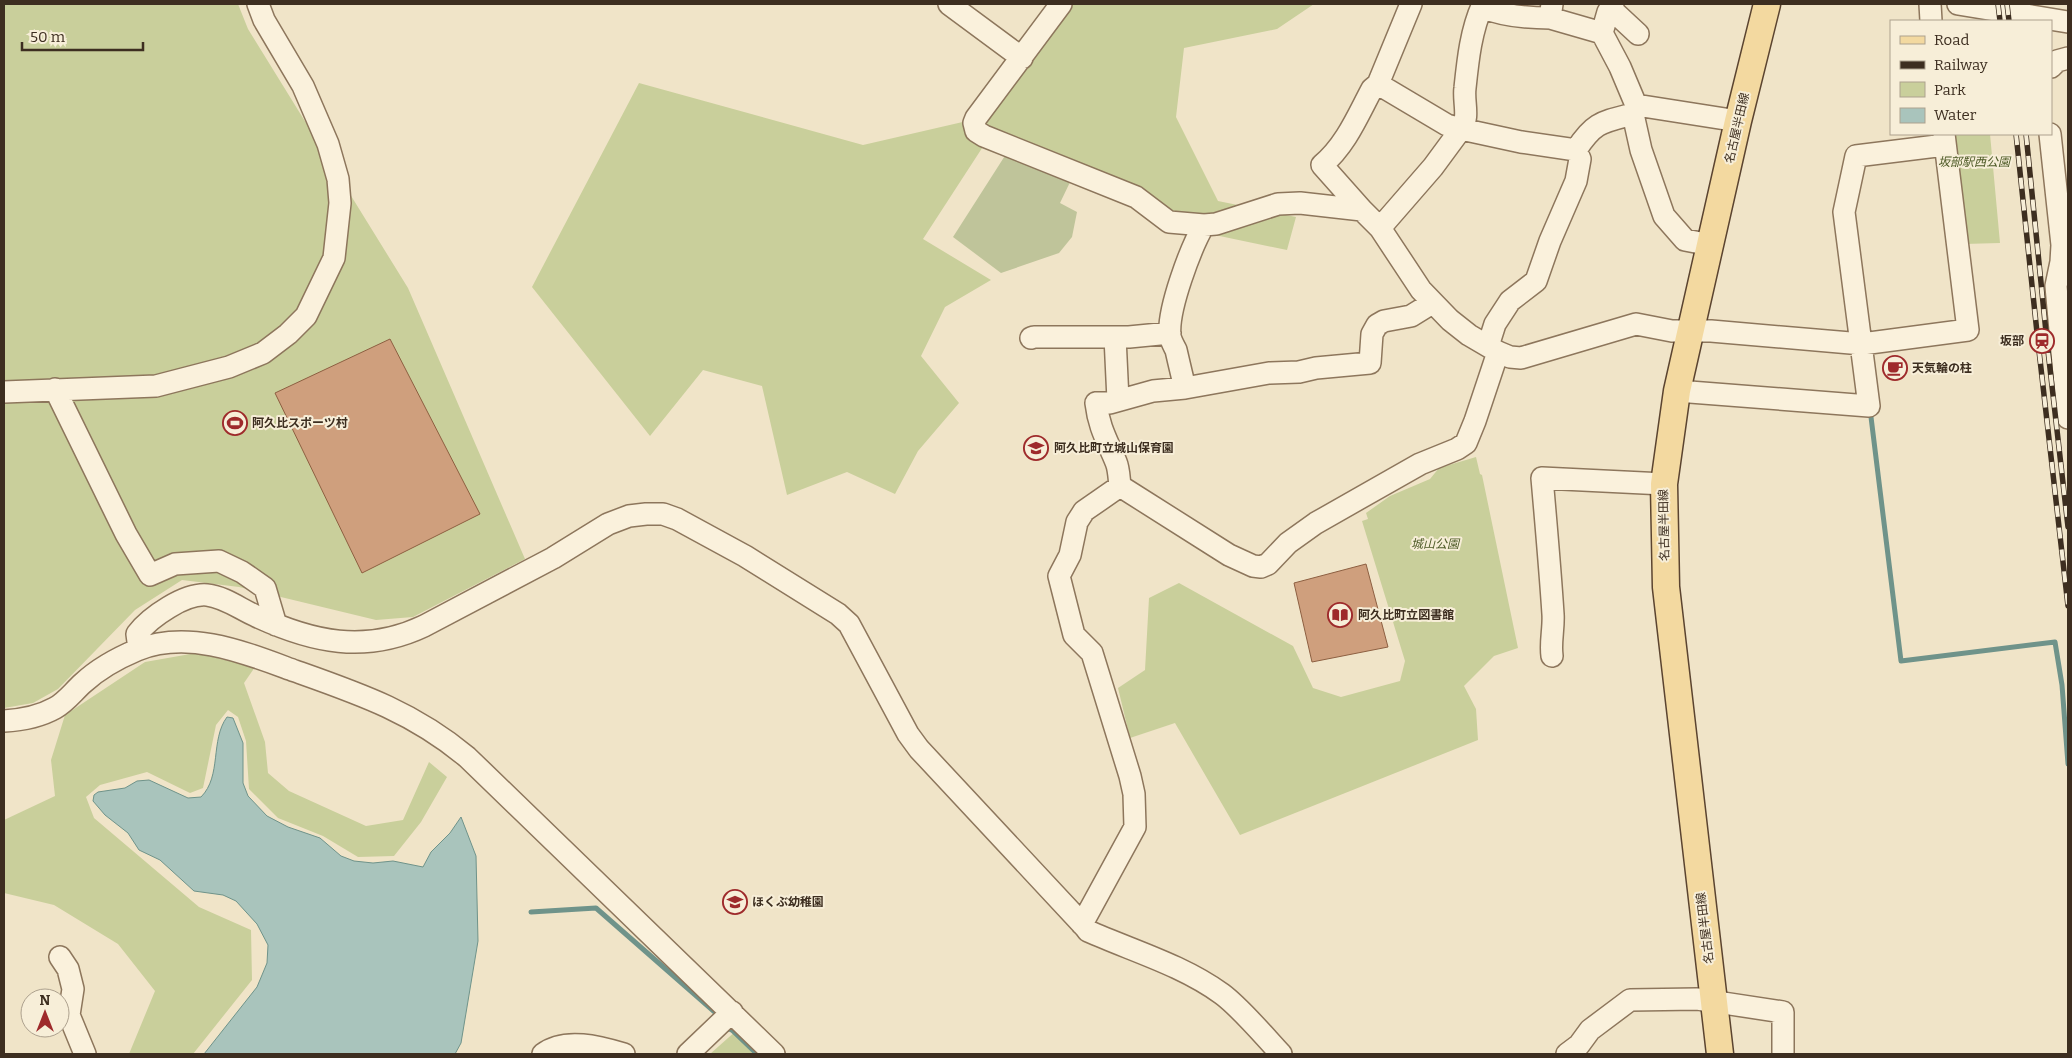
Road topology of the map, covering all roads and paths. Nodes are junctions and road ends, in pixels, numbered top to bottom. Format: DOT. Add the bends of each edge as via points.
graph roads {
  1 [pos="258,4"];
  2 [pos="949,4"];
  3 [pos="1061,4"];
  4 [pos="1411,4"];
  5 [pos="1768,4"];
  6 [pos="1930,4"];
  7 [pos="1958,4"];
  8 [pos="1482,5"];
  9 [pos="1611,6"];
  10 [pos="1551,11"];
  11 [pos="1931,20"];
  12 [pos="2068,22"];
  13 [pos="1602,33"];
  14 [pos="1638,34"];
  15 [pos="1022,58"];
  16 [pos="2068,58"];
  17 [pos="2052,66"];
  18 [pos="1378,84"];
  19 [pos="1634,110"];
  20 [pos="1738,121"];
  21 [pos="1461,129"];
  22 [pos="2050,135"];
  23 [pos="1944,140"];
  24 [pos="1576,150"];
  25 [pos="1362,210"];
  26 [pos="1204,225"];
  27 [pos="1380,228"];
  28 [pos="1711,245"];
  29 [pos="1432,303"];
  30 [pos="1691,331"];
  31 [pos="1170,333"];
  32 [pos="1115,337"];
  33 [pos="1031,338"];
  34 [pos="1862,344"];
  35 [pos="1493,349"];
  36 [pos="1185,388"];
  37 [pos="55,389"];
  38 [pos="1677,391"];
  39 [pos="4,392"];
  40 [pos="1118,400"];
  41 [pos="2068,418"];
  42 [pos="1664,484"];
  43 [pos="1120,486"];
  44 [pos="276,625"];
  45 [pos="139,649"];
  46 [pos="1552,656"];
  47 [pos="4,721"];
  48 [pos="1082,924"];
  49 [pos="60,957"];
  50 [pos="1713,1001"];
  51 [pos="732,1012"];
  52 [pos="85,1054"];
  53 [pos="543,1054"];
  54 [pos="624,1054"];
  55 [pos="688,1054"];
  56 [pos="774,1054"];
  57 [pos="1281,1054"];
  58 [pos="1568,1054"];
  59 [pos="1720,1054"];
  60 [pos="1783,1054"];
  1 -- 37 [label="street" via="303,86 328,144 338,179 340,204 334,258 306,316 263,353 229,367 156,386"];
  2 -- 15 [label="street"];
  3 -- 15 [label="street"];
  4 -- 18 [label="street"];
  5 -- 20 [label="main road, 名古屋半田線"];
  6 -- 11 [label="street"];
  7 -- 12 [label="street"];
  8 -- 10 [label="street" via="1517,16"];
  8 -- 21 [label="street" via="1473,31 1464,89 1465,123"];
  9 -- 13 [label="street"];
  9 -- 14 [label="street"];
  10 -- 13 [label="street"];
  13 -- 19 [label="street" via="1620,67"];
  15 -- 26 [label="street" via="976,118 976,131 1136,197 1169,222"];
  16 -- 17 [label="street"];
  18 -- 21 [label="street" via="1447,125"];
  18 -- 25 [label="street" via="1333,156 1322,164"];
  19 -- 20 [label="street"];
  19 -- 24 [label="street" via="1594,128"];
  19 -- 28 [label="street" via="1641,150 1664,216 1685,240"];
  20 -- 28 [label="main road, 名古屋半田線"];
  21 -- 24 [label="street"];
  21 -- 27 [label="street"];
  22 -- 41 [label="street" via="2062,245 2056,286"];
  23 -- 34 [label="street" via="1856,156 1844,212"];
  23 -- 34 [label="street" via="1968,330"];
  24 -- 35 [label="street" via="1580,159 1576,182 1536,281 1510,301 1495,324"];
  25 -- 26 [label="street" via="1300,203 1278,204 1231,220"];
  25 -- 27 [label="street"];
  26 -- 31 [label="street" via="1195,240 1174,306"];
  27 -- 29 [label="street"];
  28 -- 30 [label="main road, 名古屋半田線"];
  29 -- 35 [label="street" via="1469,336"];
  29 -- 36 [label="street" via="1411,316 1377,325 1372,334 1370,363 1269,373"];
  30 -- 34 [label="street"];
  30 -- 35 [label="street" via="1672,332 1636,324 1521,358"];
  30 -- 38 [label="main road, 名古屋半田線"];
  31 -- 32 [label="street"];
  31 -- 36 [label="street"];
  32 -- 33 [label="street"];
  32 -- 40 [label="street"];
  34 -- 38 [label="street" via="1869,406"];
  35 -- 43 [label="street" via="1475,421 1466,443 1420,464 1316,522 1268,564 1253,566 1229,555"];
  36 -- 40 [label="street" via="1153,390"];
  37 -- 39 [label="street"];
  37 -- 44 [label="street" via="126,534 150,575 175,564 219,561 265,588"];
  38 -- 42 [label="main road, 名古屋半田線"];
  40 -- 43 [label="street" via="1096,403 1106,443 1117,464"];
  42 -- 46 [label="street" via="1542,478 1554,628 1550,646"];
  42 -- 50 [label="main road, 名古屋半田線" via="1666,588"];
  43 -- 48 [label="street" via="1084,511 1077,522 1070,555 1059,576 1074,635 1092,653 1134,794 1135,827"];
  44 -- 45 [label="street" via="220,597 205,594 187,597 144,625 137,634"];
  44 -- 48 [label="street" via="326,640 370,643 387,640 432,622 553,558 608,524 629,516 666,515 745,556 849,624 919,749"];
  45 -- 47 [label="street" via="100,669 56,708 29,718"];
  45 -- 51 [label="street" via="187,642 234,650 363,695 405,714 448,741 473,763"];
  48 -- 57 [label="street" via="1088,931 1204,982 1224,996"];
  49 -- 52 [label="street" via="68,969 73,989 69,1015"];
  50 -- 58 [label="street" via="1630,1000 1590,1030"];
  50 -- 59 [label="main road, 名古屋半田線"];
  50 -- 60 [label="street" via="1782,1012"];
  51 -- 55 [label="street"];
  51 -- 56 [label="street"];
  53 -- 54 [label="street" via="569,1045"];
}
